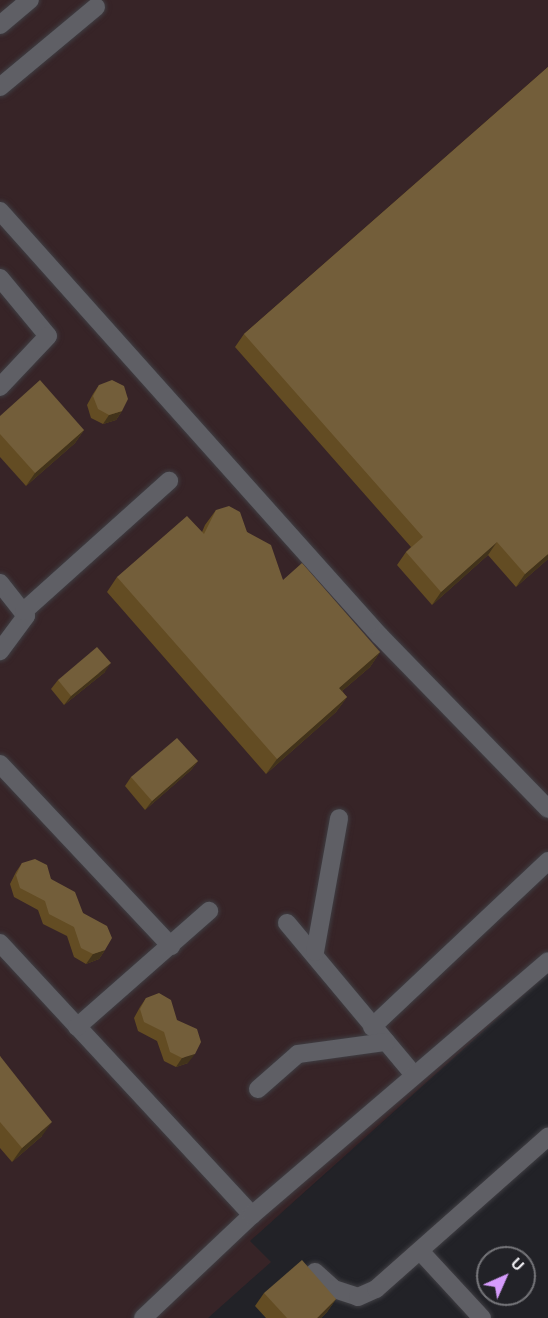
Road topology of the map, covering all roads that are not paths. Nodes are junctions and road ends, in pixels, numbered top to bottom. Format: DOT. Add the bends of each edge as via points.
graph roads {
  1 [pos="30,0"];
  2 [pos="96,7"];
  3 [pos="0,25"];
  4 [pos="0,87"];
  5 [pos="0,211"];
  6 [pos="0,278"];
  7 [pos="0,387"];
  8 [pos="169,481"];
  9 [pos="0,583"];
  10 [pos="24,611"];
  11 [pos="0,651"];
  12 [pos="0,764"];
  13 [pos="548,809"];
  14 [pos="339,818"];
  15 [pos="548,861"];
  16 [pos="209,911"];
  17 [pos="287,923"];
  18 [pos="0,943"];
  19 [pos="171,946"];
  20 [pos="315,952"];
  21 [pos="548,960"];
  22 [pos="77,1026"];
  23 [pos="372,1027"];
  24 [pos="386,1042"];
  25 [pos="414,1075"];
  26 [pos="258,1089"];
  27 [pos="548,1137"];
  28 [pos="252,1215"];
  29 [pos="421,1252"];
  30 [pos="315,1272"];
  31 [pos="143,1318"];
  32 [pos="482,1318"];
  1 -- 3 [label="street"];
  2 -- 4 [label="street"];
  5 -- 13 [label="street" via="380,636"];
  6 -- 7 [label="street" via="48,336"];
  8 -- 10 [label="street"];
  9 -- 10 [label="street"];
  10 -- 11 [label="street" via="24,625"];
  12 -- 19 [label="street"];
  14 -- 20 [label="street"];
  15 -- 23 [label="street"];
  16 -- 19 [label="street"];
  17 -- 20 [label="street"];
  18 -- 22 [label="street"];
  19 -- 22 [label="street"];
  20 -- 23 [label="street"];
  21 -- 25 [label="street"];
  22 -- 28 [label="street"];
  23 -- 24 [label="street"];
  24 -- 25 [label="street"];
  24 -- 26 [label="street" via="298,1054"];
  25 -- 28 [label="street"];
  27 -- 29 [label="street"];
  28 -- 31 [label="street"];
  29 -- 30 [label="street" via="376,1289 358,1297 334,1289"];
  29 -- 32 [label="street"];
}
